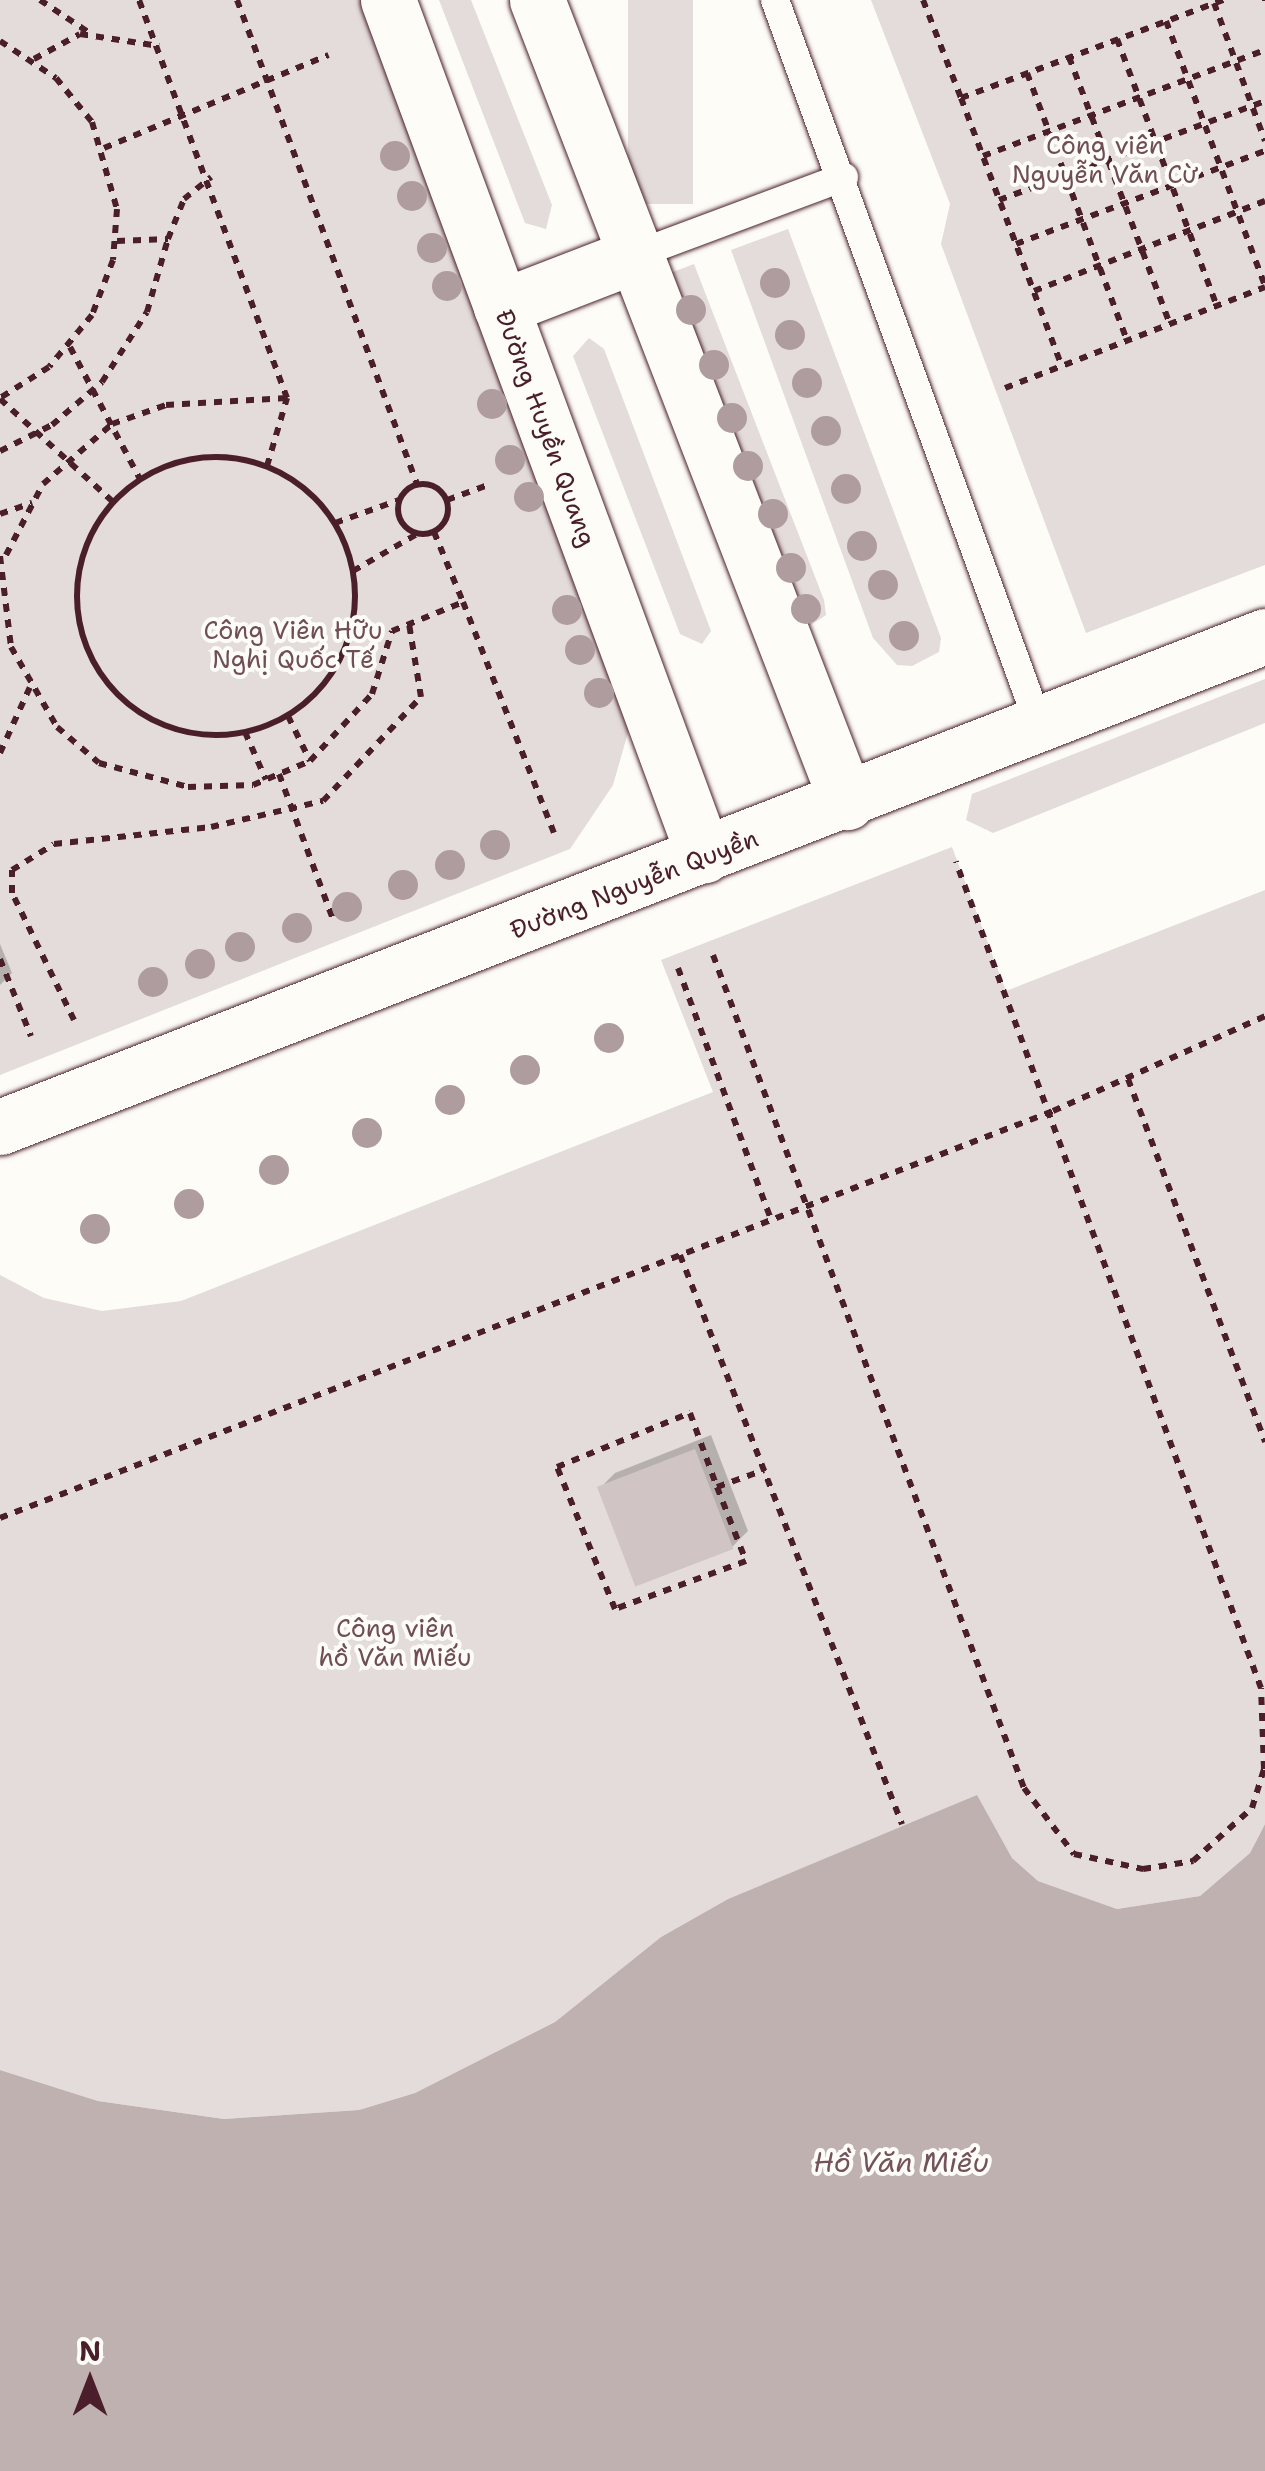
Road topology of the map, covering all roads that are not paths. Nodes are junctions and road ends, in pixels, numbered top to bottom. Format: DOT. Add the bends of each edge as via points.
graph roads {
  1 [pos="388,0"];
  2 [pos="538,0"];
  3 [pos="776,0"];
  4 [pos="844,177"];
  5 [pos="638,254"];
  6 [pos="501,307"];
  7 [pos="1265,636"];
  8 [pos="1039,725"];
  9 [pos="847,802"];
  10 [pos="704,856"];
  11 [pos="0,1127"];
  1 -- 6 [label="street, Đường Huyền Quang"];
  2 -- 5 [label="street"];
  3 -- 4 [label="lane"];
  4 -- 5 [label="lane"];
  4 -- 8 [label="lane"];
  5 -- 6 [label="street"];
  5 -- 9 [label="street"];
  6 -- 10 [label="street, Đường Huyền Quang"];
  7 -- 8 [label="street, Đường Nguyễn Quyền"];
  8 -- 9 [label="street, Đường Nguyễn Quyền"];
  9 -- 10 [label="street, Đường Nguyễn Quyền"];
  10 -- 11 [label="street, Đường Nguyễn Quyền"];
}
